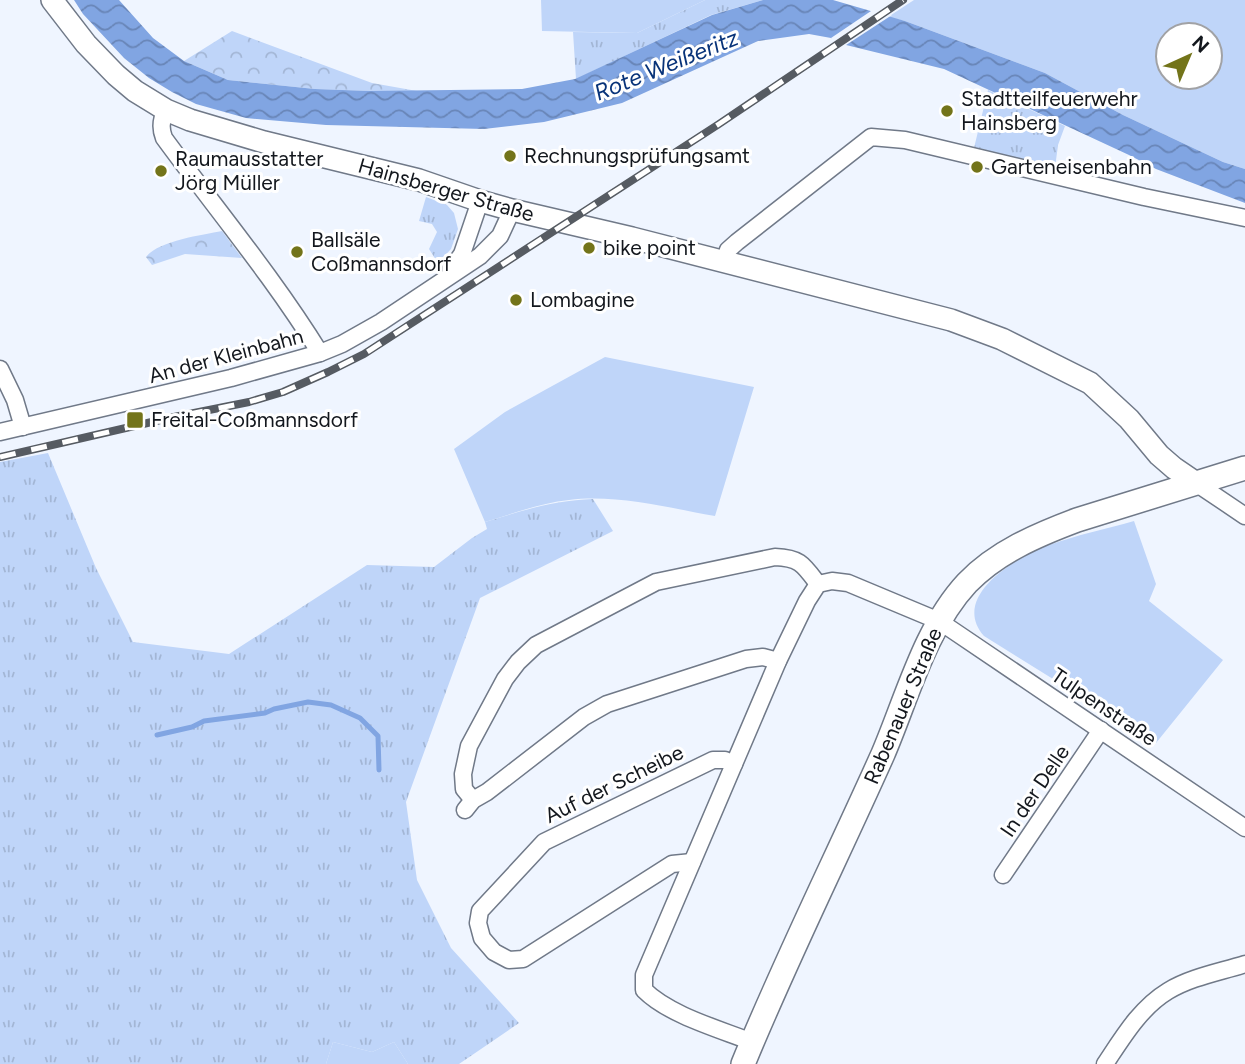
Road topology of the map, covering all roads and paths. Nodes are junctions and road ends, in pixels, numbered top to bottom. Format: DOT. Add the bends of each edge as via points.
graph roads {
  1 [pos="52,0"];
  2 [pos="166,110"];
  3 [pos="480,201"];
  4 [pos="512,210"];
  5 [pos="1245,218"];
  6 [pos="724,262"];
  7 [pos="446,278"];
  8 [pos="320,353"];
  9 [pos="0,369"];
  10 [pos="23,427"];
  11 [pos="0,432"];
  12 [pos="1245,468"];
  13 [pos="1196,483"];
  14 [pos="1245,516"];
  15 [pos="818,583"];
  16 [pos="939,621"];
  17 [pos="778,661"];
  18 [pos="1101,730"];
  19 [pos="733,764"];
  20 [pos="1245,828"];
  21 [pos="692,862"];
  22 [pos="1003,875"];
  23 [pos="1245,964"];
  24 [pos="752,1042"];
  25 [pos="743,1064"];
  26 [pos="1105,1064"];
  1 -- 2 [label="street, Hainsberger Straße" via="116,75"];
  2 -- 3 [label="street, Hainsberger Straße"];
  2 -- 8 [label="street" via="161,119 164,138 243,240"];
  3 -- 4 [label="street, Hainsberger Straße"];
  3 -- 7 [label="street, An der Kleinbahn" via="462,254"];
  4 -- 6 [label="street, Hainsberger Straße"];
  4 -- 7 [label="street, An der Kleinbahn" via="500,236 480,256"];
  5 -- 6 [label="street" via="905,139 871,137 737,242"];
  6 -- 13 [label="street, Hainsberger Straße" via="951,320 1049,361 1090,383 1159,455"];
  7 -- 8 [label="street, An der Kleinbahn" via="381,322"];
  8 -- 10 [label="street, An der Kleinbahn"];
  9 -- 10 [label="street"];
  10 -- 11 [label="street, An der Kleinbahn"];
  12 -- 13 [label="main road, Rabenauer Straße"];
  13 -- 14 [label="street"];
  13 -- 16 [label="main road, Rabenauer Straße" via="1077,520 1025,542 980,571"];
  15 -- 16 [label="street" via="848,583"];
  15 -- 17 [label="street"];
  15 -- 17 [label="street" via="803,563 775,557 656,582 536,645 505,678 469,746 463,774 468,805 584,717 607,705 746,659"];
  16 -- 18 [label="street, Tulpenstraße"];
  16 -- 24 [label="main road, Rabenauer Straße"];
  17 -- 19 [label="street"];
  18 -- 20 [label="street, Tulpenstraße"];
  18 -- 22 [label="street, In der Delle"];
  19 -- 21 [label="street"];
  19 -- 21 [label="street, Auf der Scheibe" via="713,760 544,842 480,911 482,938 509,960 523,959 672,864"];
  21 -- 24 [label="street" via="644,975 645,990 680,1013"];
  23 -- 26 [label="street" via="1170,990 1149,1005"];
  24 -- 25 [label="main road, Rabenauer Straße"];
}
